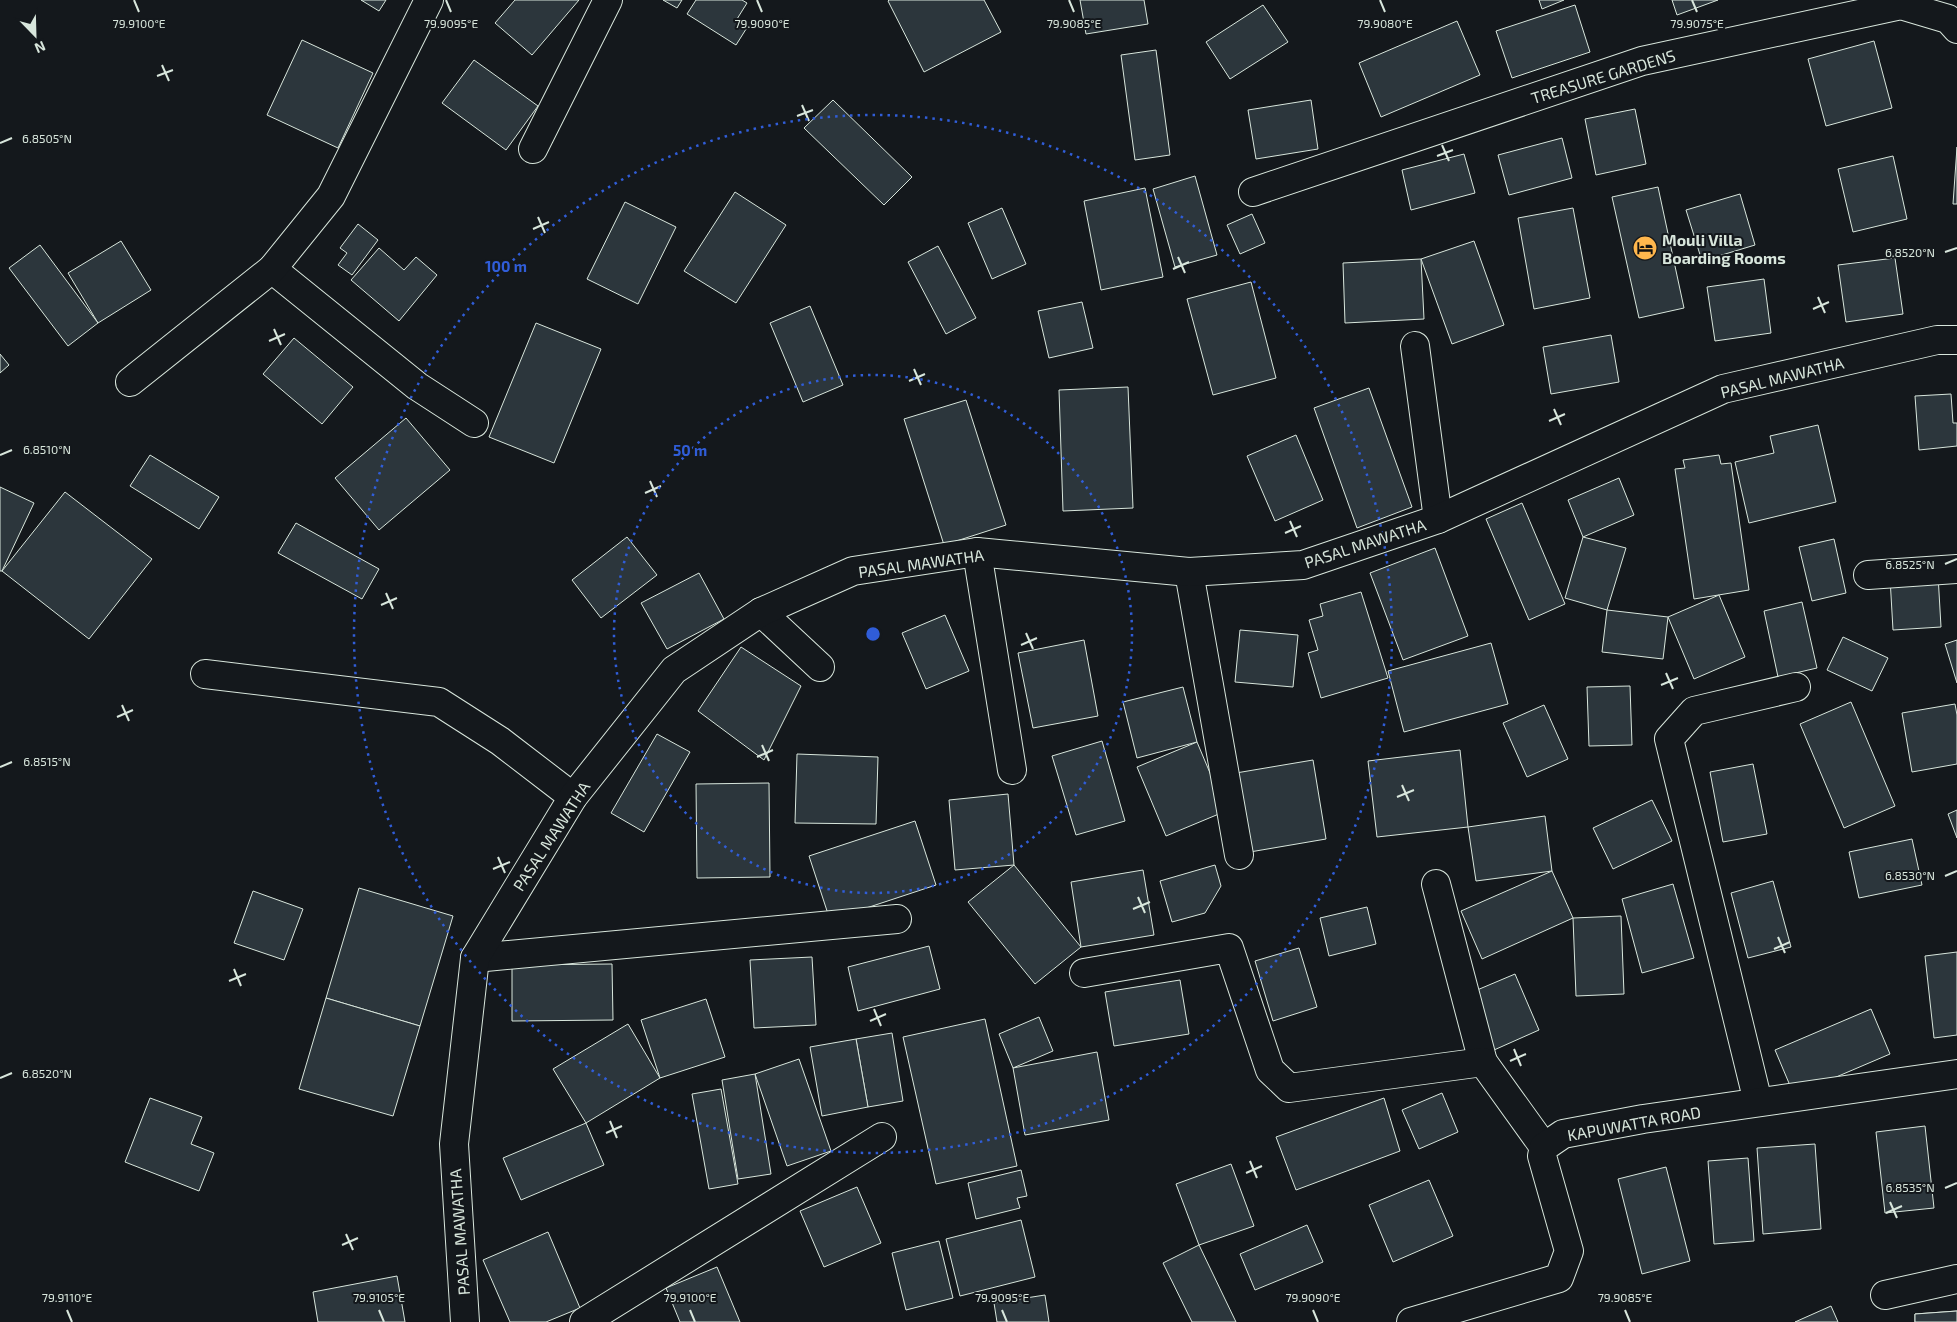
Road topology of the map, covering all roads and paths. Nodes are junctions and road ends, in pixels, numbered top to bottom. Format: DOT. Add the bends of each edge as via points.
graph roads {
  1 [pos="429,0"];
  2 [pos="608,0"];
  3 [pos="1957,29"];
  4 [pos="533,149"];
  5 [pos="1253,192"];
  6 [pos="272,269"];
  7 [pos="1957,340"];
  8 [pos="1415,346"];
  9 [pos="130,382"];
  10 [pos="474,423"];
  11 [pos="1438,519"];
  12 [pos="977,552"];
  13 [pos="1957,569"];
  14 [pos="1189,572"];
  15 [pos="1868,575"];
  16 [pos="761,612"];
  17 [pos="820,667"];
  18 [pos="205,674"];
  19 [pos="1796,687"];
  20 [pos="1012,770"];
  21 [pos="573,797"];
  22 [pos="1239,855"];
  23 [pos="1436,884"];
  24 [pos="897,919"];
  25 [pos="475,958"];
  26 [pos="1084,973"];
  27 [pos="1483,1062"];
  28 [pos="1957,1074"];
  29 [pos="1758,1102"];
  30 [pos="882,1137"];
  31 [pos="1544,1147"];
  32 [pos="1957,1279"];
  33 [pos="1884,1295"];
  34 [pos="465,1322"];
  35 [pos="584,1322"];
  36 [pos="1411,1322"];
  1 -- 6 [label="street" via="332,196"];
  2 -- 4 [label="street"];
  3 -- 5 [label="street, TREASURE GARDENS" via="1948,19 1901,5 1642,61"];
  6 -- 9 [label="street"];
  6 -- 10 [label="street" via="417,386"];
  7 -- 11 [label="street, PASAL MAWATHA" via="1937,340 1723,389"];
  8 -- 11 [label="street"];
  11 -- 14 [label="street, PASAL MAWATHA" via="1303,565"];
  12 -- 14 [label="street, PASAL MAWATHA"];
  12 -- 16 [label="street, PASAL MAWATHA" via="853,571"];
  12 -- 20 [label="street"];
  13 -- 15 [label="street"];
  14 -- 22 [label="street"];
  16 -- 17 [label="street"];
  16 -- 21 [label="street, PASAL MAWATHA" via="674,670"];
  18 -- 21 [label="street" via="439,702 500,741"];
  19 -- 29 [label="street" via="1694,711 1669,739"];
  21 -- 25 [label="street, PASAL MAWATHA"];
  23 -- 27 [label="street"];
  24 -- 25 [label="street"];
  25 -- 34 [label="street, PASAL MAWATHA" via="454,1144"];
  26 -- 27 [label="street" via="1229,948 1270,1070 1289,1088"];
  27 -- 31 [label="street"];
  28 -- 29 [label="street, KAPUWATTA ROAD"];
  29 -- 31 [label="street, KAPUWATTA ROAD" via="1563,1134"];
  30 -- 35 [label="street"];
  31 -- 36 [label="street" via="1542,1156 1569,1251 1559,1278"];
  32 -- 33 [label="street"];
}
